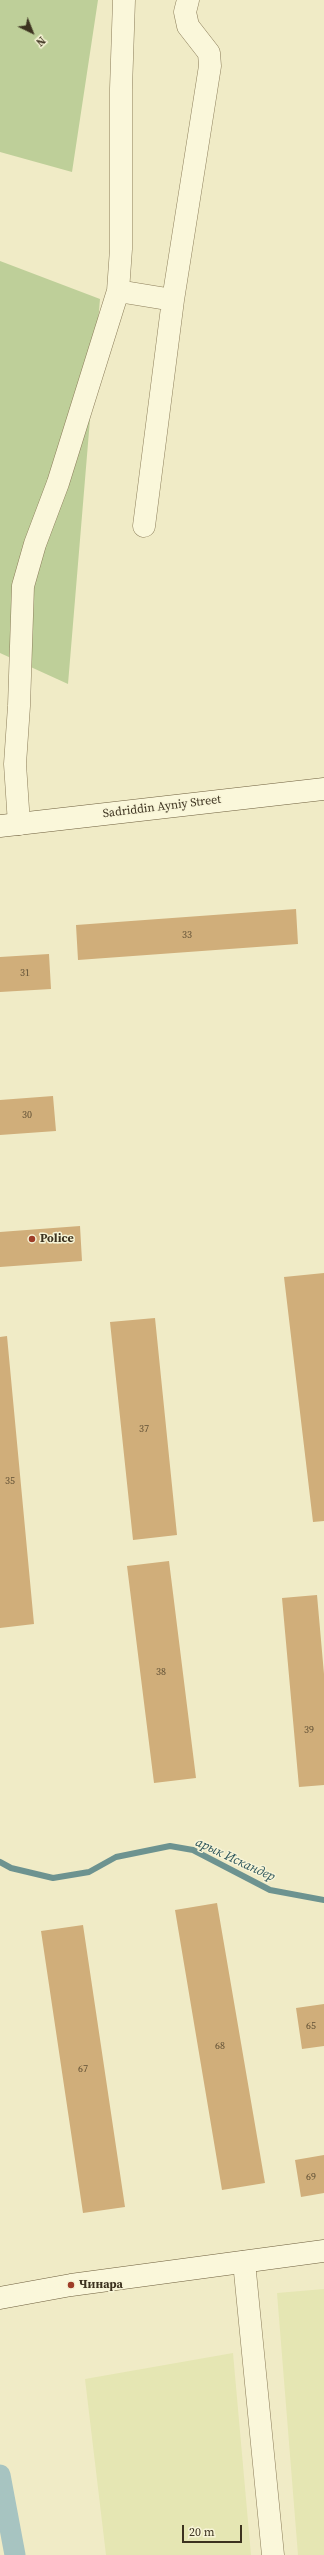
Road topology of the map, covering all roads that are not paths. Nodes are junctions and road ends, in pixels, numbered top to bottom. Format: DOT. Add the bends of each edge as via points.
graph roads {
  1 [pos="124,0"];
  2 [pos="186,0"];
  3 [pos="118,291"];
  4 [pos="174,300"];
  5 [pos="144,526"];
  6 [pos="324,789"];
  7 [pos="10,825"];
  8 [pos="324,2251"];
  9 [pos="244,2262"];
  10 [pos="0,2298"];
  11 [pos="273,2555"];
  1 -- 3 [label="street" via="121,249"];
  2 -- 4 [label="street" via="184,12 188,26 209,53 210,66"];
  3 -- 4 [label="street"];
  3 -- 7 [label="street" via="23,586 19,706"];
  4 -- 5 [label="street"];
  6 -- 7 [label="street, Sadriddin Ayniy Street"];
  8 -- 9 [label="street"];
  9 -- 10 [label="street" via="71,2285"];
  9 -- 11 [label="street"];
}
